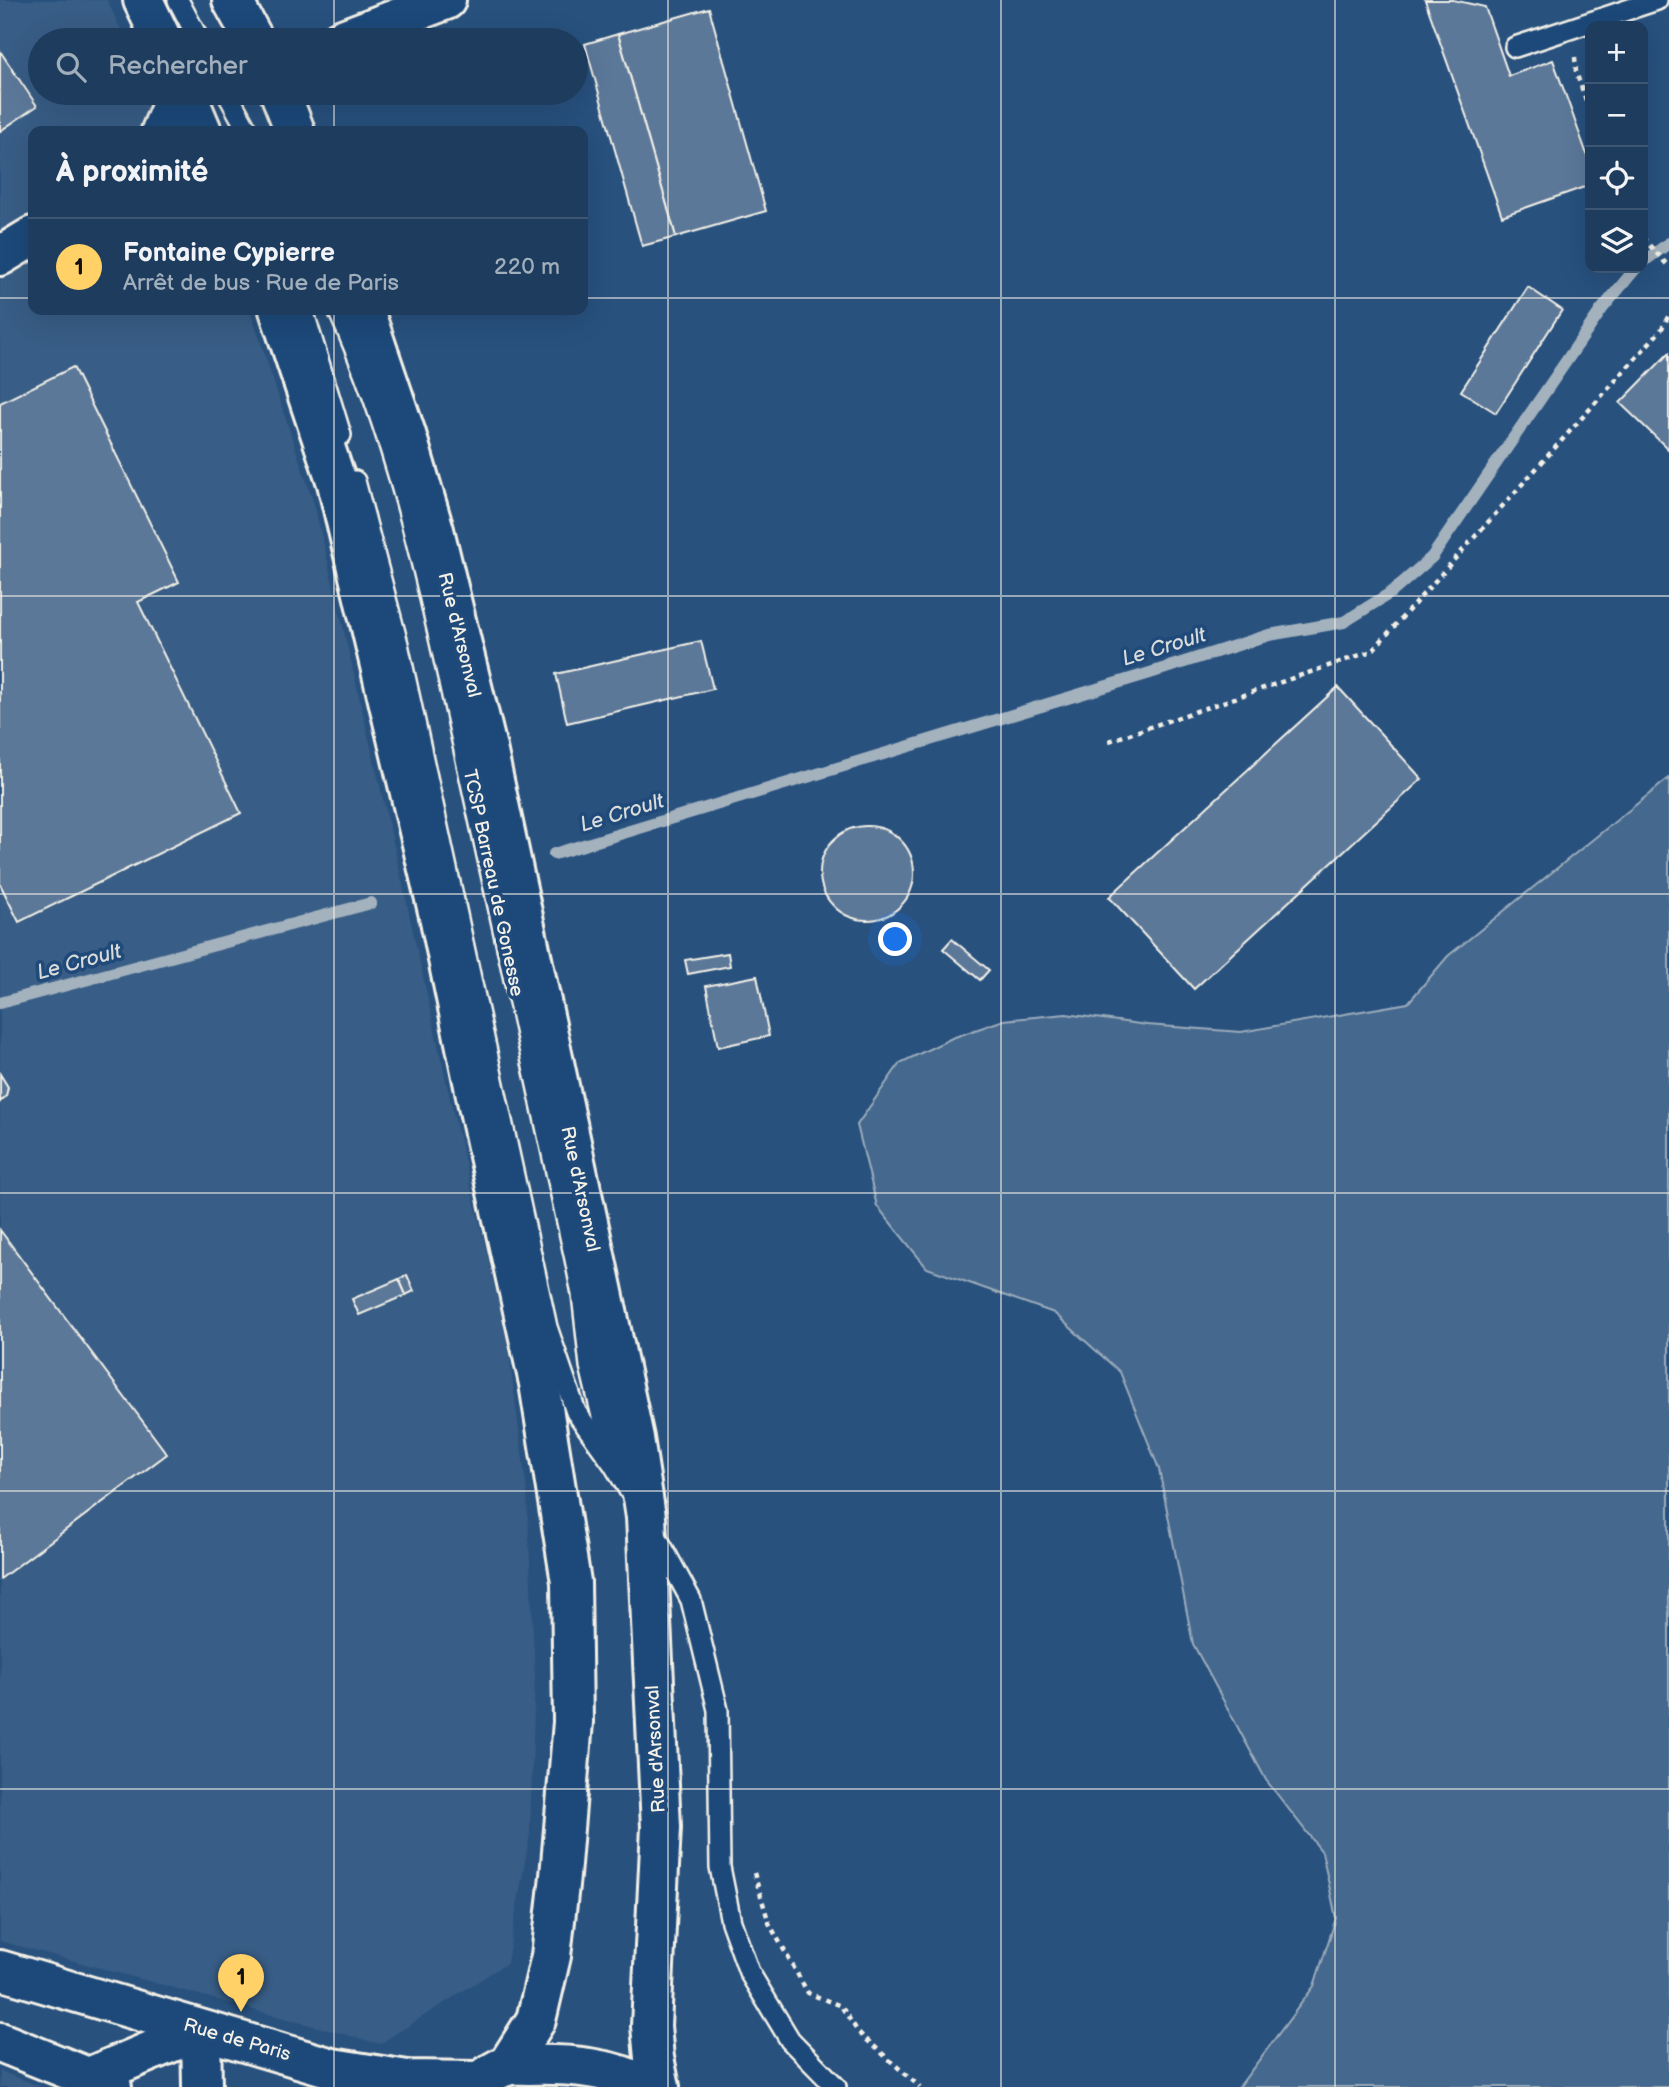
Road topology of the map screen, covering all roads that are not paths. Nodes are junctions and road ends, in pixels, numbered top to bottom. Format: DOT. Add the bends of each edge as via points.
graph roads {
  1 [pos="143,0"];
  2 [pos="178,0"];
  3 [pos="232,0"];
  4 [pos="446,0"];
  5 [pos="1657,0"];
  6 [pos="156,28"];
  7 [pos="193,28"];
  8 [pos="247,28"];
  9 [pos="372,28"];
  10 [pos="1515,47"];
  11 [pos="172,105"];
  12 [pos="191,105"];
  13 [pos="234,105"];
  14 [pos="285,105"];
  15 [pos="163,126"];
  16 [pos="200,126"];
  17 [pos="245,126"];
  18 [pos="293,126"];
  19 [pos="28,239"];
  20 [pos="0,256"];
  21 [pos="281,315"];
  22 [pos="305,315"];
  23 [pos="340,315"];
  24 [pos="366,315"];
  25 [pos="562,1376"];
  26 [pos="614,1465"];
  27 [pos="646,1517"];
  28 [pos="570,1582"];
  29 [pos="0,1970"];
  30 [pos="201,2029"];
  31 [pos="0,2042"];
  32 [pos="487,2078"];
  33 [pos="96,2084"];
  34 [pos="202,2087"];
  35 [pos="649,2087"];
  36 [pos="660,2087"];
  37 [pos="836,2087"];
  1 -- 6 [label="main road"];
  2 -- 7 [label="lane"];
  3 -- 8 [label="main road"];
  4 -- 9 [label="main road"];
  5 -- 10 [label="lane"];
  11 -- 15 [label="main road"];
  12 -- 16 [label="main road"];
  13 -- 17 [label="lane"];
  14 -- 18 [label="main road"];
  19 -- 20 [label="main road"];
  21 -- 28 [label="main road" via="337,483 440,920 539,1383"];
  22 -- 25 [label="lane, TCSP Barreau de Gonesse" via="363,508 398,644 547,1327"];
  23 -- 26 [label="lane, TCSP Barreau de Gonesse" via="377,411 419,555 575,1259 590,1366"];
  24 -- 27 [label="main road, Rue d'Arsonval" via="434,530 487,748 634,1438"];
  25 -- 26 [label="lane, TCSP Barreau de Gonesse" via="576,1412"];
  25 -- 28 [label="lane, TCSP Barreau de Gonesse"];
  26 -- 27 [label="lane, TCSP Barreau de Gonesse"];
  27 -- 36 [label="main road, Rue d'Arsonval" via="661,1827 652,2026"];
  27 -- 37 [label="lane, TCSP Barreau de Gonesse" via="691,1600 718,1710 720,1867 731,1922 749,1972 790,2040"];
  28 -- 32 [label="main road" via="573,1722 551,1956 536,2020"];
  29 -- 30 [label="main road, Rue de Paris"];
  30 -- 32 [label="main road, Rue de Paris" via="332,2067 407,2080"];
  30 -- 33 [label="main road"];
  30 -- 34 [label="main road"];
  31 -- 33 [label="main road"];
  32 -- 35 [label="main road, Rue de Paris" via="557,2064 605,2071"];
}
